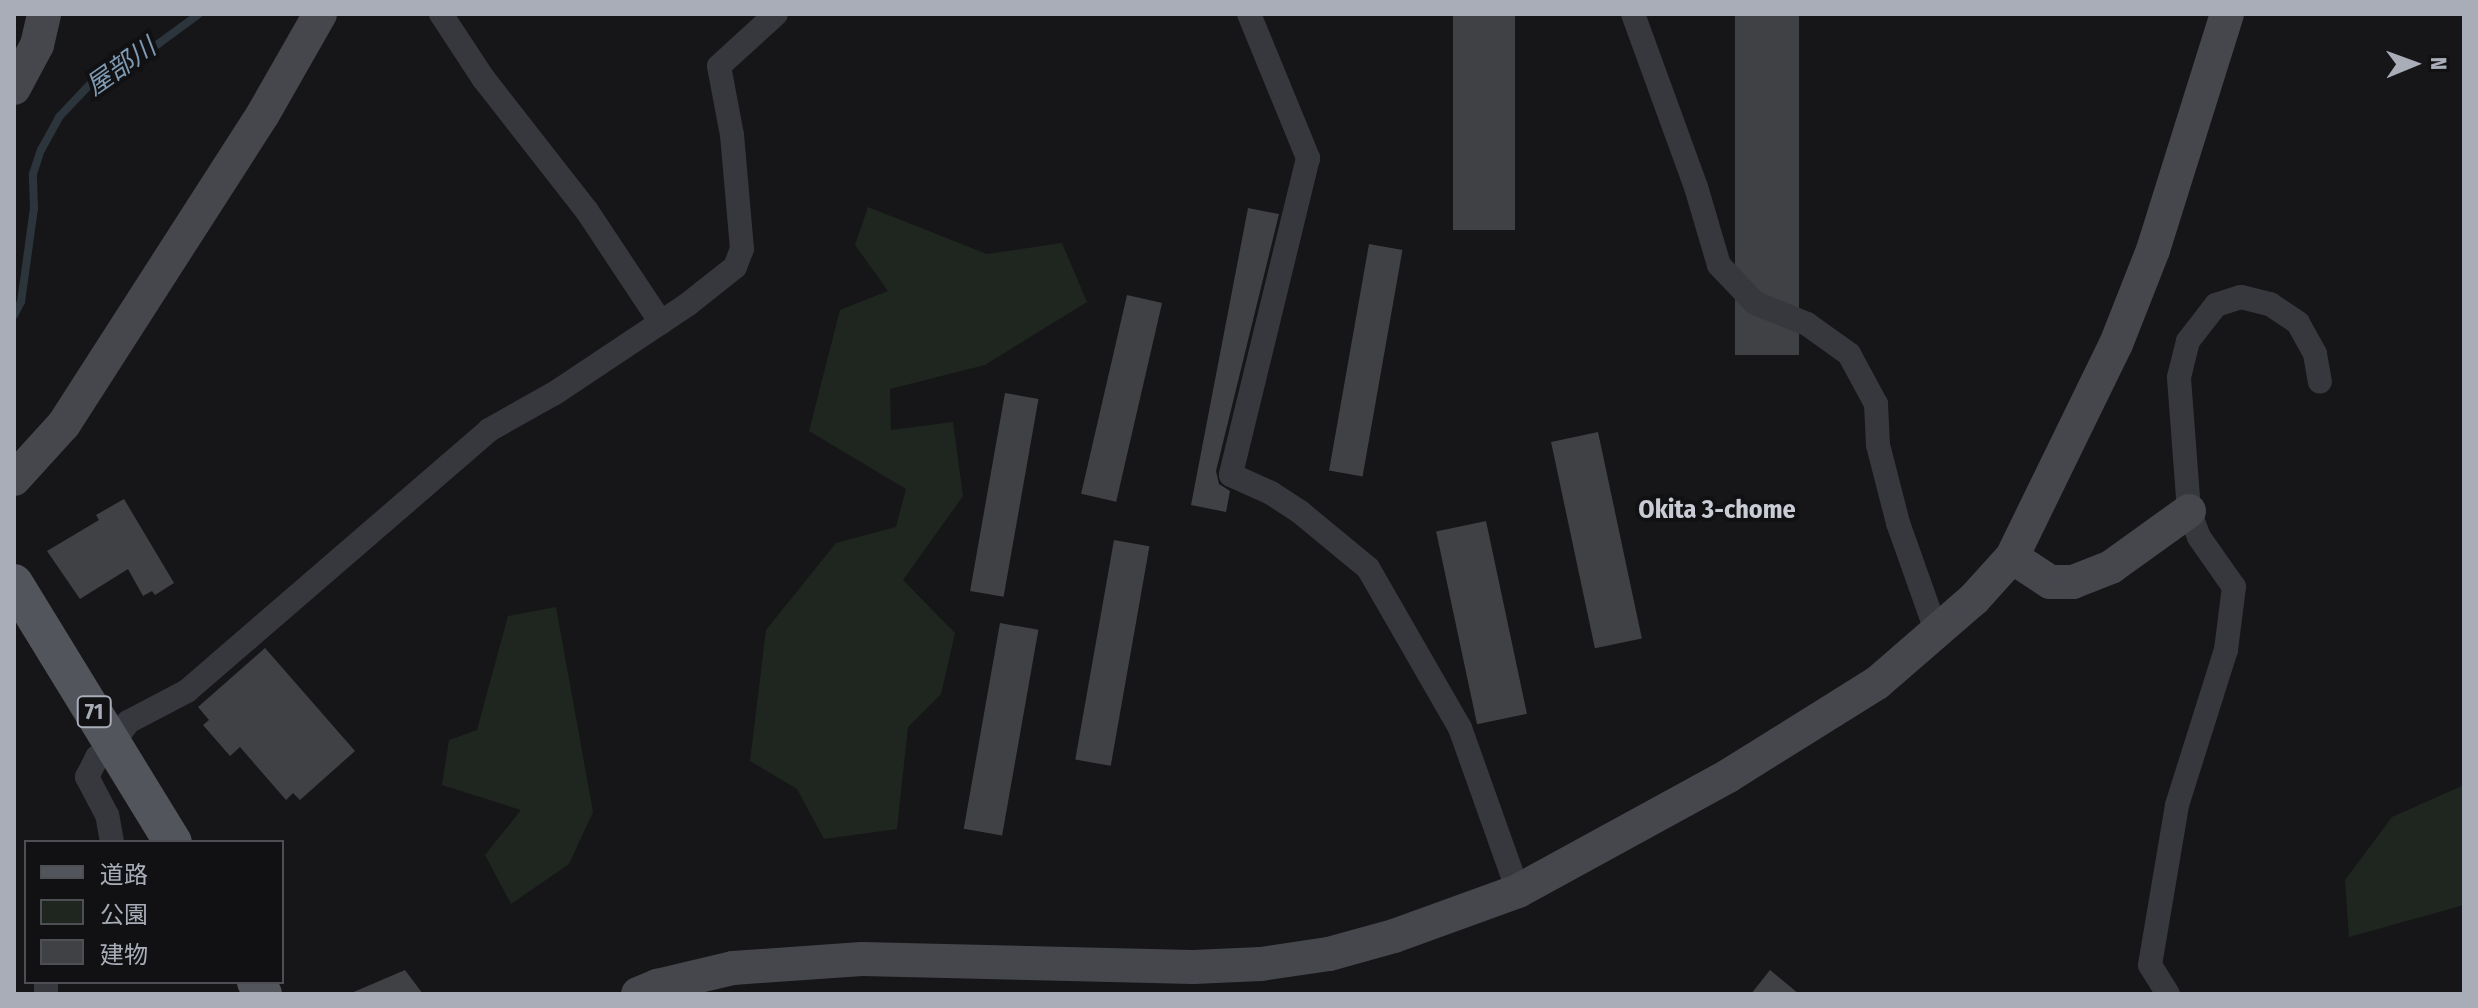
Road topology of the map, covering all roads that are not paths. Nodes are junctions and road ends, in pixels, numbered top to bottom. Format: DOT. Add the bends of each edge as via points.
graph roads {
  1 [pos="44,14"];
  2 [pos="320,14"];
  3 [pos="441,14"];
  4 [pos="776,14"];
  5 [pos="1249,14"];
  6 [pos="1633,14"];
  7 [pos="2227,14"];
  8 [pos="14,88"];
  9 [pos="661,323"];
  10 [pos="2320,382"];
  11 [pos="14,479"];
  12 [pos="2189,511"];
  13 [pos="2012,557"];
  14 [pos="14,583"];
  15 [pos="1937,633"];
  16 [pos="113,743"];
  17 [pos="112,840"];
  18 [pos="172,840"];
  19 [pos="1518,891"];
  20 [pos="638,994"];
  21 [pos="2168,994"];
  1 -- 8 [label="street" via="37,45"];
  2 -- 11 [label="street" via="263,114 64,424"];
  3 -- 9 [label="street" via="483,78 587,211"];
  4 -- 9 [label="street" via="719,66 732,135 742,249 735,267"];
  5 -- 19 [label="street" via="1308,158 1231,475 1300,512 1368,568 1460,728"];
  6 -- 15 [label="street" via="1719,265 1755,303 1807,324 1849,354 1876,404 1878,445 1898,523"];
  7 -- 13 [label="street" via="2143,277"];
  9 -- 16 [label="street" via="489,430 187,691 128,722"];
  10 -- 12 [label="street" via="2315,354 2298,323 2270,304 2241,297 2216,305 2188,341 2179,377"];
  12 -- 13 [label="street" via="2111,567 2073,582 2050,582"];
  12 -- 21 [label="street" via="2199,537 2234,587 2226,650 2177,805 2150,965"];
  13 -- 15 [label="street"];
  14 -- 16 [label="main road, 71"];
  15 -- 19 [label="street" via="1877,683 1728,776"];
  16 -- 17 [label="street" via="97,757 87,777 107,815"];
  16 -- 18 [label="main road, 71"];
  19 -- 20 [label="street" via="1394,936 1329,954 1261,964 862,959 733,968"];
}
